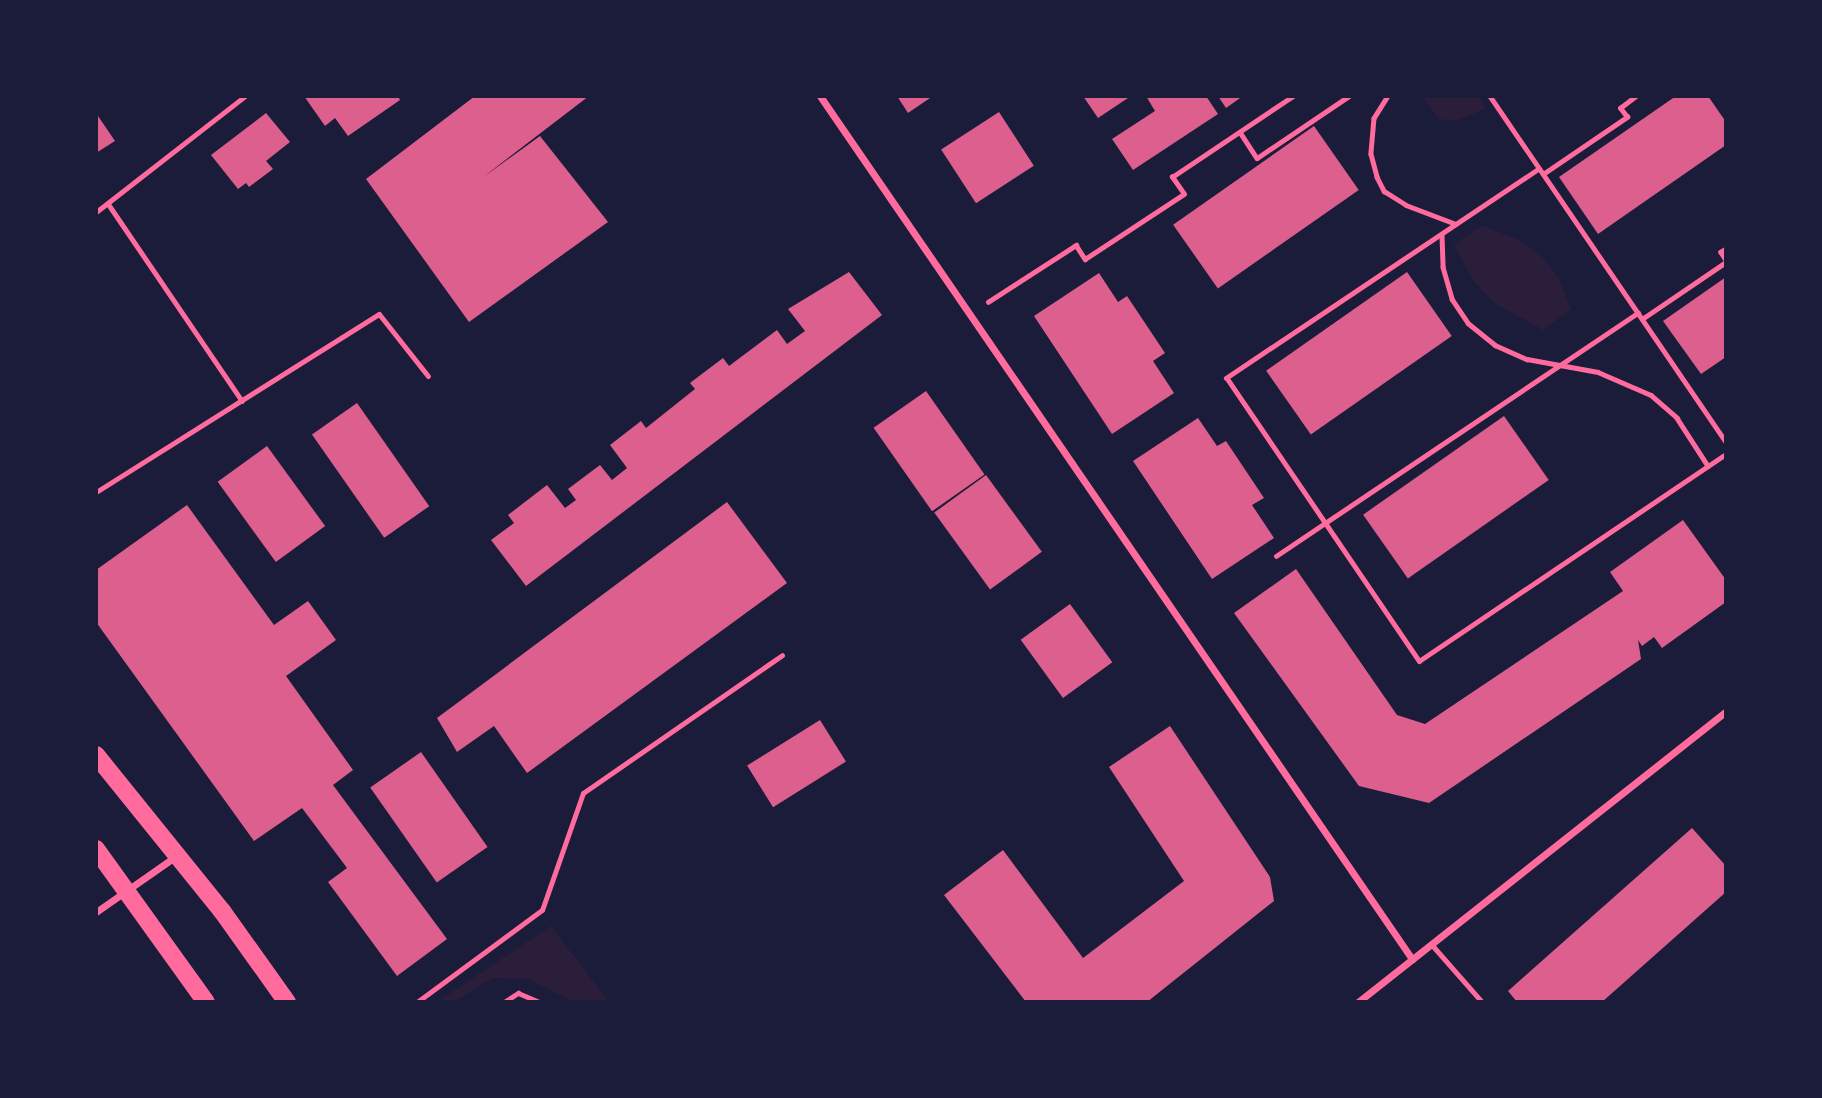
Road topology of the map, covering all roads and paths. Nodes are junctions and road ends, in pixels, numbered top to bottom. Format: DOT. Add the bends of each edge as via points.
graph roads {
  1 [pos="245,96"];
  2 [pos="820,96"];
  3 [pos="1293,96"];
  4 [pos="1349,96"];
  5 [pos="1388,96"];
  6 [pos="1490,96"];
  7 [pos="1636,96"];
  8 [pos="1240,131"];
  9 [pos="1539,169"];
  10 [pos="1544,174"];
  11 [pos="108,204"];
  12 [pos="96,212"];
  13 [pos="1457,224"];
  14 [pos="1442,234"];
  15 [pos="1726,249"];
  16 [pos="1726,261"];
  17 [pos="1638,313"];
  18 [pos="970,314"];
  19 [pos="1642,319"];
  20 [pos="1559,365"];
  21 [pos="428,376"];
  22 [pos="242,401"];
  23 [pos="1726,442"];
  24 [pos="1726,454"];
  25 [pos="1708,466"];
  26 [pos="96,492"];
  27 [pos="1326,524"];
  28 [pos="1276,556"];
  29 [pos="782,655"];
  30 [pos="1726,711"];
  31 [pos="96,755"];
  32 [pos="96,849"];
  33 [pos="177,856"];
  34 [pos="125,892"];
  35 [pos="96,912"];
  36 [pos="1431,944"];
  37 [pos="1412,959"];
  38 [pos="206,1002"];
  39 [pos="287,1002"];
  40 [pos="417,1002"];
  41 [pos="504,1002"];
  42 [pos="539,1002"];
  43 [pos="1358,1002"];
  44 [pos="1482,1002"];
  1 -- 11 [label="lane"];
  2 -- 18 [label="street"];
  3 -- 8 [label="path"];
  4 -- 8 [label="path" via="1257,158"];
  5 -- 13 [label="path" via="1374,118 1371,154 1384,191 1406,205"];
  6 -- 9 [label="path"];
  7 -- 10 [label="path" via="1620,108 1627,117"];
  8 -- 18 [label="path" via="1172,177 1184,194 1085,259 1076,245"];
  9 -- 10 [label="path"];
  9 -- 13 [label="path"];
  10 -- 17 [label="path"];
  11 -- 12 [label="lane"];
  11 -- 22 [label="lane"];
  13 -- 14 [label="path"];
  14 -- 20 [label="path" via="1443,267 1452,299 1468,323 1495,345 1527,359"];
  14 -- 27 [label="path" via="1227,378"];
  15 -- 16 [label="path" via="1721,252"];
  16 -- 19 [label="path"];
  17 -- 19 [label="path"];
  17 -- 20 [label="path"];
  18 -- 37 [label="street"];
  19 -- 23 [label="path"];
  20 -- 25 [label="path" via="1598,372 1651,395 1677,418"];
  20 -- 27 [label="path"];
  21 -- 22 [label="lane" via="379,314"];
  22 -- 26 [label="lane"];
  24 -- 25 [label="path"];
  25 -- 27 [label="path" via="1419,661"];
  27 -- 28 [label="path"];
  29 -- 40 [label="lane" via="583,793 542,910"];
  30 -- 36 [label="street"];
  31 -- 33 [label="main road"];
  32 -- 34 [label="main road"];
  33 -- 34 [label="street"];
  33 -- 39 [label="main road"];
  34 -- 35 [label="street"];
  34 -- 38 [label="main road"];
  36 -- 37 [label="street"];
  36 -- 44 [label="lane"];
  37 -- 43 [label="street"];
  41 -- 42 [label="lane" via="518,993"];
}
